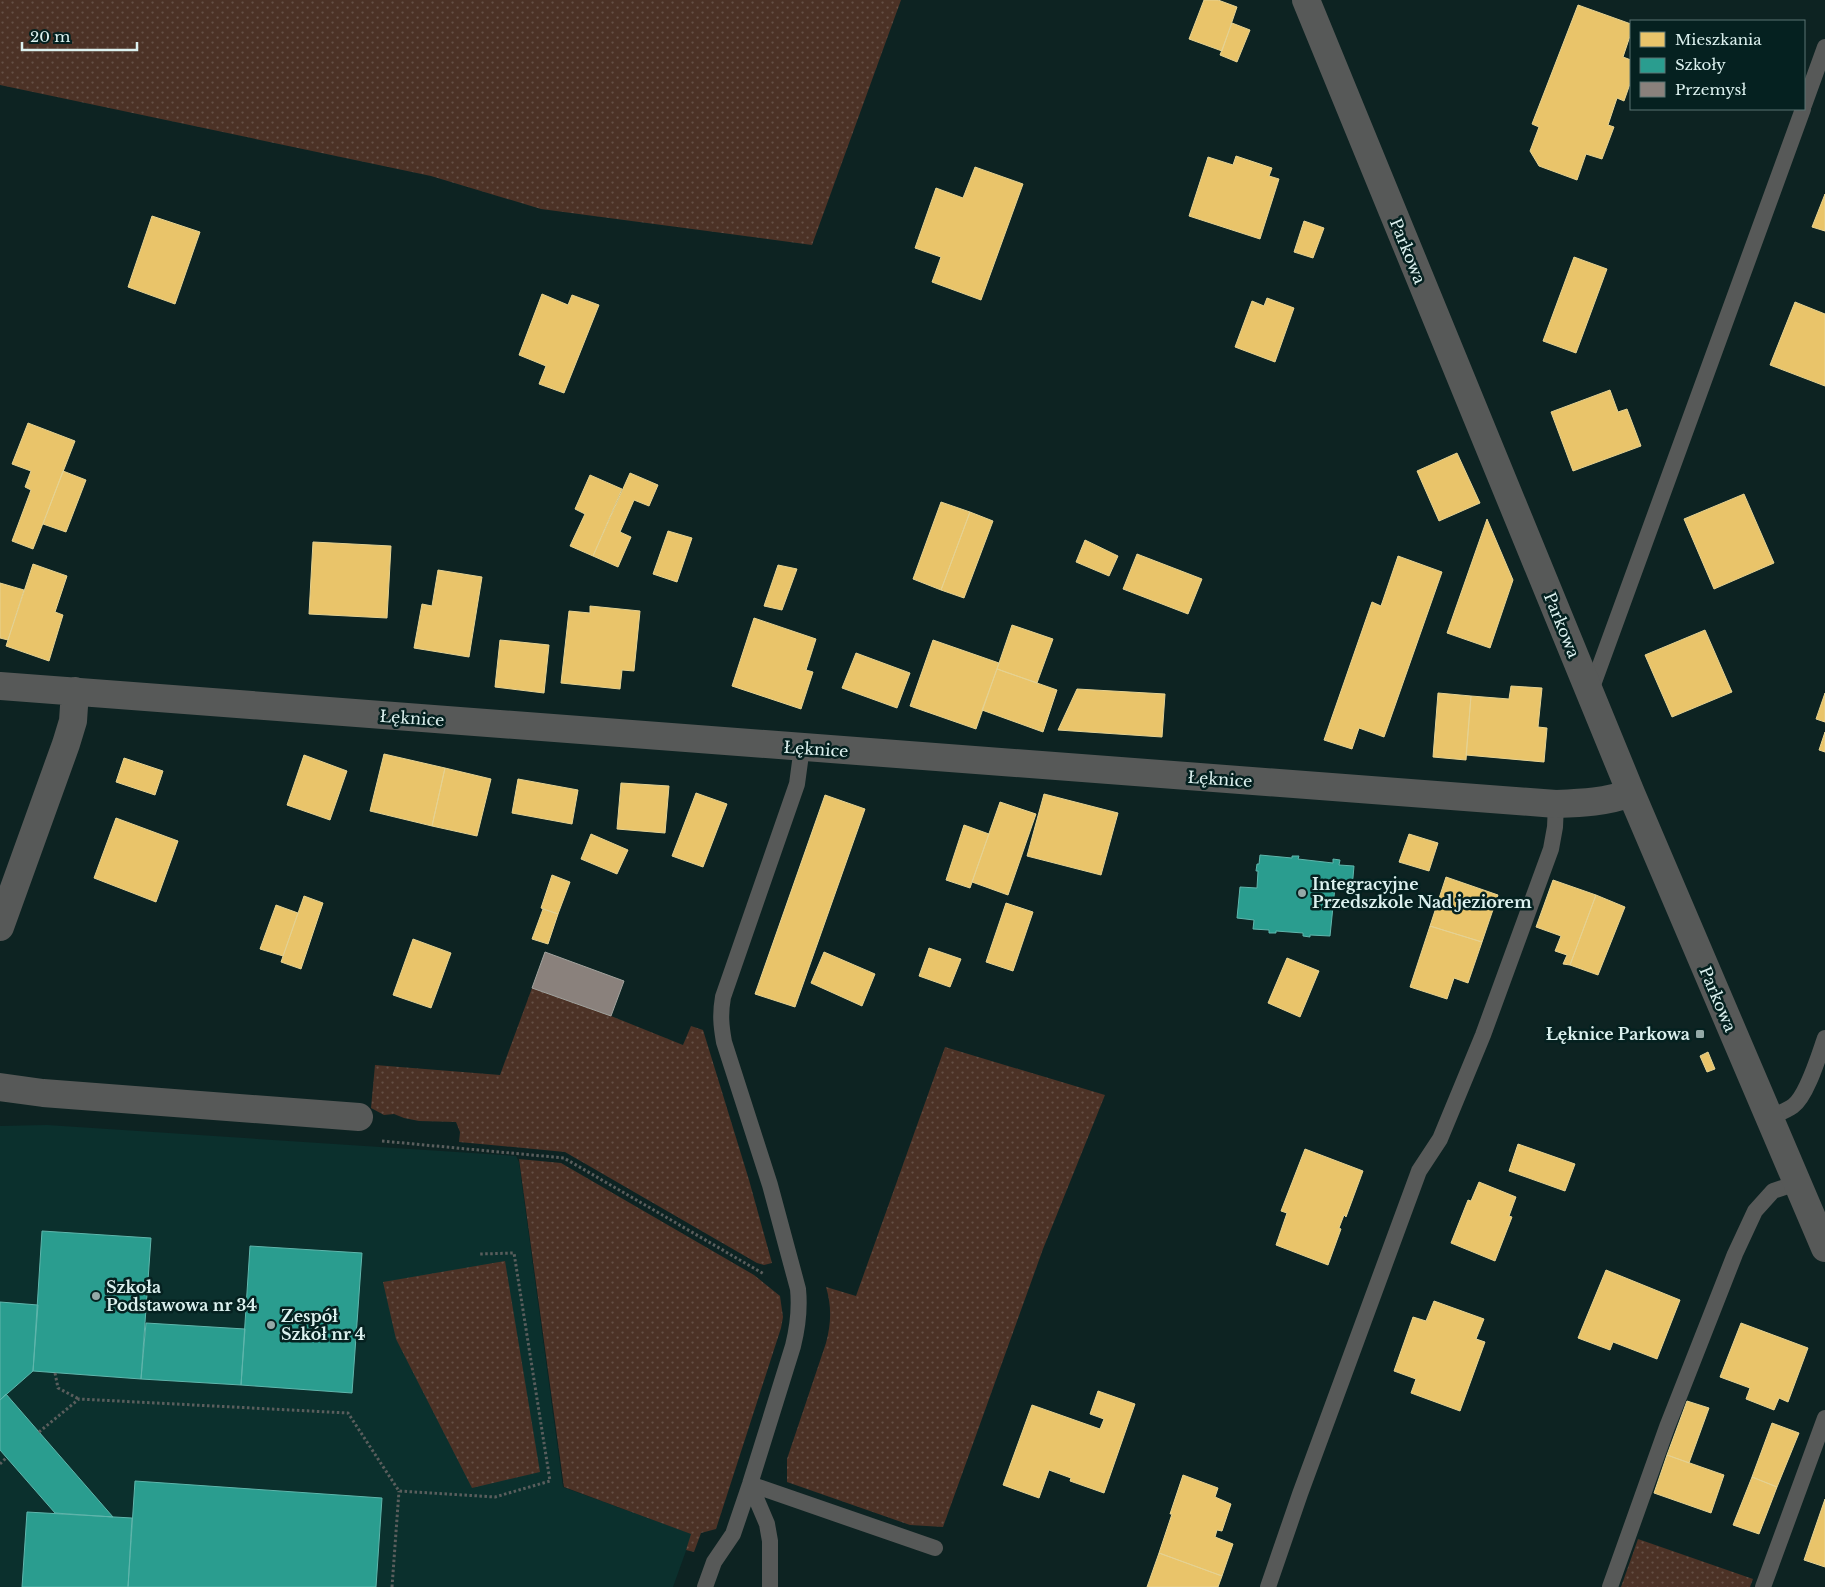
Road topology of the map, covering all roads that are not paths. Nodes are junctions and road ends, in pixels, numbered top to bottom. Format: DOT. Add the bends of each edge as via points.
graph roads {
  1 [pos="1311,3"];
  2 [pos="1825,47"];
  3 [pos="1805,102"];
  4 [pos="1802,110"];
  5 [pos="0,686"];
  6 [pos="75,691"];
  7 [pos="1590,692"];
  8 [pos="802,748"];
  9 [pos="1631,793"];
  10 [pos="1556,804"];
  11 [pos="0,927"];
  12 [pos="1825,1038"];
  13 [pos="0,1088"];
  14 [pos="359,1117"];
  15 [pos="1769,1118"];
  16 [pos="1796,1183"];
  17 [pos="1825,1248"];
  18 [pos="1825,1418"];
  19 [pos="750,1484"];
  20 [pos="935,1548"];
  21 [pos="705,1587"];
  22 [pos="770,1587"];
  23 [pos="1268,1587"];
  24 [pos="1610,1587"];
  25 [pos="1763,1587"];
  1 -- 7 [label="street, Parkowa"];
  2 -- 3 [label="lane"];
  4 -- 7 [label="lane"];
  5 -- 6 [label="street, Łęknice"];
  6 -- 8 [label="street, Łęknice"];
  6 -- 11 [label="street" via="73,721 66,744"];
  7 -- 9 [label="street, Parkowa"];
  8 -- 10 [label="street, Łęknice"];
  8 -- 19 [label="lane" via="797,784 720,1012 724,1042 770,1185 800,1306 793,1346"];
  9 -- 10 [label="street, Łęknice" via="1604,801"];
  9 -- 15 [label="street, Parkowa"];
  10 -- 23 [label="lane" via="1551,849 1518,942 1440,1139 1419,1171"];
  12 -- 15 [label="lane" via="1807,1086 1795,1105"];
  13 -- 14 [label="street"];
  15 -- 16 [label="street, Parkowa"];
  16 -- 17 [label="street, Parkowa"];
  16 -- 24 [label="lane" via="1773,1191 1755,1211 1735,1254 1667,1427"];
  18 -- 25 [label="lane"];
  19 -- 20 [label="lane"];
  19 -- 21 [label="lane" via="733,1534 714,1562"];
  19 -- 22 [label="lane" via="767,1524"];
}
